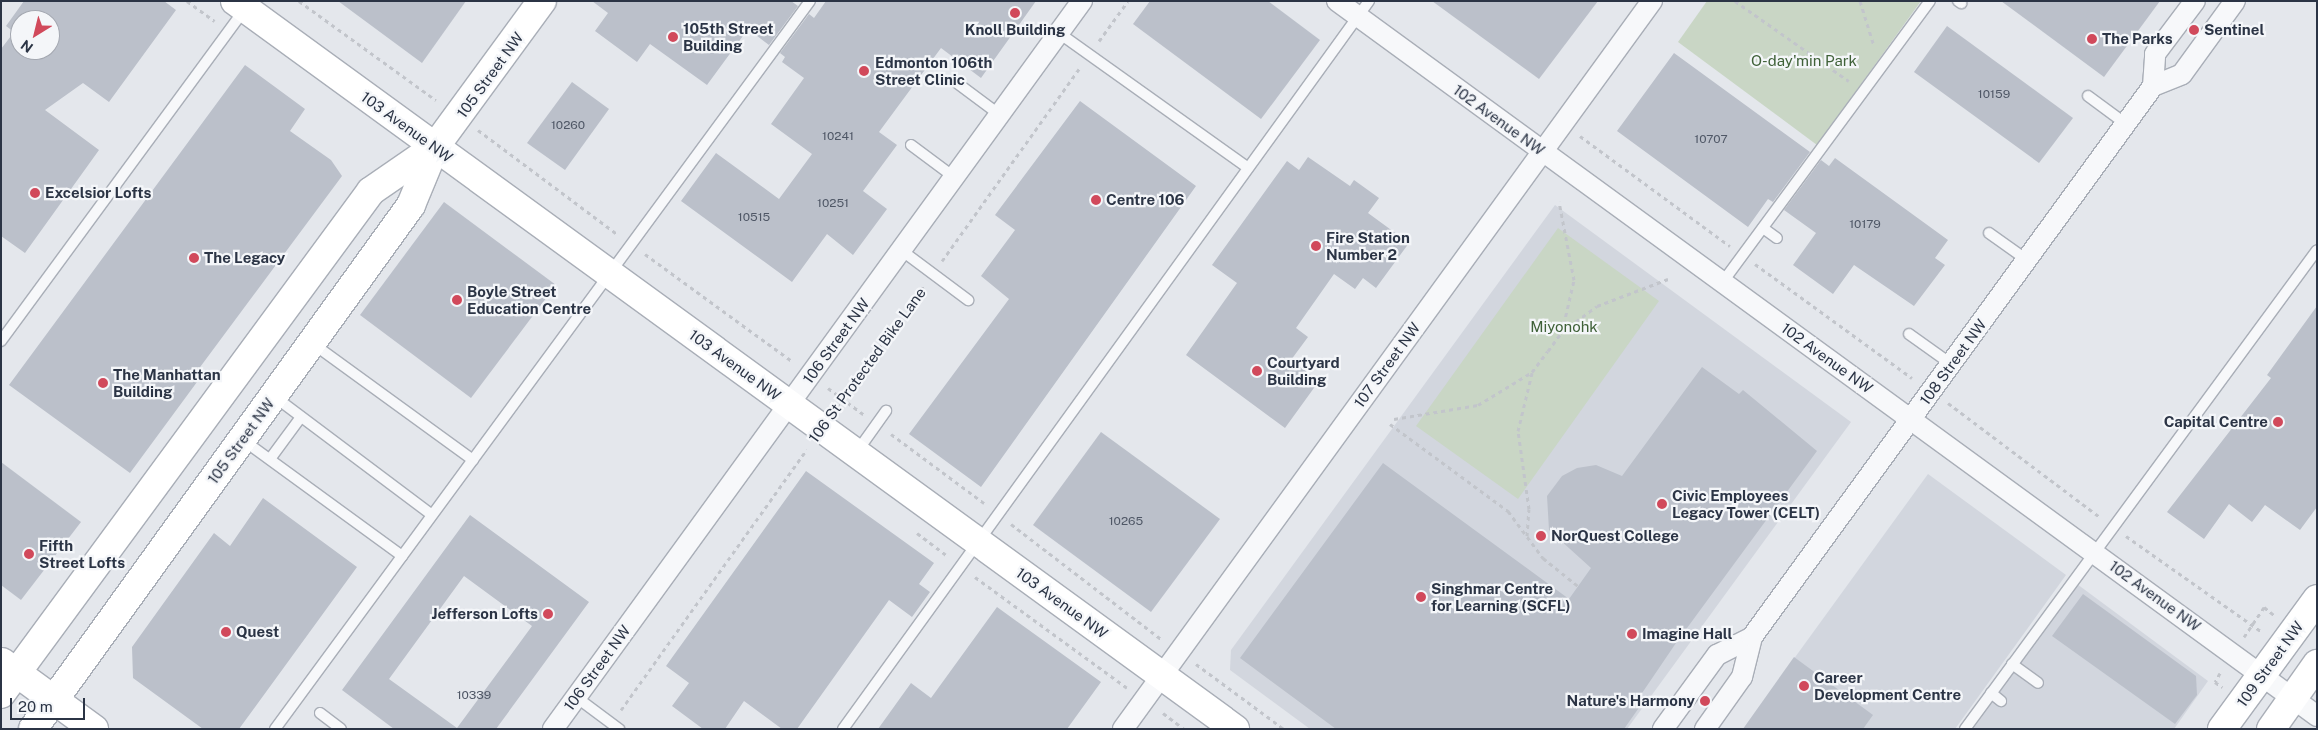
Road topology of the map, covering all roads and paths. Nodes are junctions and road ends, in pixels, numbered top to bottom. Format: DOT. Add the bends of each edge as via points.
graph roads {
  1 [pos="542,1"];
  2 [pos="810,1"];
  3 [pos="1082,1"];
  4 [pos="1128,1"];
  5 [pos="1337,1"];
  6 [pos="1652,1"];
  7 [pos="1735,1"];
  8 [pos="1860,1"];
  9 [pos="1930,1"];
  10 [pos="2195,1"];
  11 [pos="2235,1"];
  12 [pos="244,4"];
  13 [pos="1363,9"];
  14 [pos="1059,33"];
  15 [pos="1090,54"];
  16 [pos="1882,67"];
  17 [pos="957,83"];
  18 [pos="1870,83"];
  19 [pos="2153,86"];
  20 [pos="1858,88"];
  21 [pos="1879,89"];
  22 [pos="2088,96"];
  23 [pos="1000,115"];
  24 [pos="1839,124"];
  25 [pos="2126,124"];
  26 [pos="1848,131"];
  27 [pos="911,145"];
  28 [pos="435,147"];
  29 [pos="1543,152"];
  30 [pos="1248,168"];
  31 [pos="954,177"];
  32 [pos="1559,201"];
  33 [pos="1763,228"];
  34 [pos="1989,233"];
  35 [pos="1776,238"];
  36 [pos="901,250"];
  37 [pos="2317,250"];
  38 [pos="2027,260"];
  39 [pos="610,274"];
  40 [pos="933,274"];
  41 [pos="1668,279"];
  42 [pos="1722,283"];
  43 [pos="968,300"];
  44 [pos="1562,332"];
  45 [pos="1909,334"];
  46 [pos="1,341"];
  47 [pos="312,343"];
  48 [pos="1951,364"];
  49 [pos="1532,372"];
  50 [pos="274,396"];
  51 [pos="789,405"];
  52 [pos="886,412"];
  53 [pos="301,416"];
  54 [pos="1394,419"];
  55 [pos="1911,419"];
  56 [pos="1390,424"];
  57 [pos="822,429"];
  58 [pos="242,439"];
  59 [pos="856,453"];
  60 [pos="270,459"];
  61 [pos="473,460"];
  62 [pos="432,515"];
  63 [pos="1527,536"];
  64 [pos="979,543"];
  65 [pos="2093,552"];
  66 [pos="402,556"];
  67 [pos="1578,586"];
  68 [pos="2317,599"];
  69 [pos="1752,637"];
  70 [pos="2012,664"];
  71 [pos="2317,664"];
  72 [pos="2263,673"];
  73 [pos="6,676"];
  74 [pos="1161,676"];
  75 [pos="2038,683"];
  76 [pos="1986,695"];
  77 [pos="576,697"];
  78 [pos="2293,698"];
  79 [pos="54,700"];
  80 [pos="2001,701"];
  81 [pos="320,713"];
  82 [pos="2317,716"];
  83 [pos="615,726"];
  84 [pos="33,729"];
  85 [pos="94,729"];
  86 [pos="275,729"];
  87 [pos="341,729"];
  88 [pos="553,729"];
  89 [pos="843,729"];
  90 [pos="1123,729"];
  91 [pos="1234,729"];
  92 [pos="1663,729"];
  93 [pos="1705,729"];
  94 [pos="1965,729"];
  95 [pos="2222,729"];
  96 [pos="2271,729"];
  1 -- 28 [label="street, 105 Street NW"];
  2 -- 39 [label="lane"];
  3 -- 14 [label="street, 106 Street NW"];
  4 -- 15 [label="path, 106 St Protected Bike Lane"];
  5 -- 13 [label="street, 102 Avenue NW"];
  6 -- 29 [label="street, 107 Street NW"];
  7 -- 20 [label="path"];
  8 -- 16 [label="path"];
  9 -- 16 [label="lane"];
  10 -- 19 [label="street" via="2155,54"];
  11 -- 19 [label="street" via="2182,74"];
  12 -- 28 [label="street, 103 Avenue NW"];
  12 -- 46 [label="lane"];
  13 -- 29 [label="street, 102 Avenue NW"];
  13 -- 30 [label="lane"];
  14 -- 15 [label="lane"];
  14 -- 23 [label="street, 106 Street NW"];
  15 -- 30 [label="lane"];
  15 -- 40 [label="path, 106 St Protected Bike Lane"];
  16 -- 18 [label="lane"];
  17 -- 23 [label="lane"];
  18 -- 21 [label="lane"];
  18 -- 24 [label="lane"];
  19 -- 25 [label="street, 108 Street NW"];
  22 -- 25 [label="lane"];
  23 -- 31 [label="street, 106 Street NW"];
  24 -- 26 [label="lane"];
  24 -- 33 [label="lane"];
  25 -- 38 [label="street, 108 Street NW"];
  27 -- 31 [label="lane"];
  28 -- 39 [label="street, 103 Avenue NW"];
  28 -- 47 [label="street, 105 Street NW" via="412,205"];
  28 -- 73 [label="street, 105 Street NW" via="371,191"];
  29 -- 42 [label="street, 102 Avenue NW"];
  29 -- 74 [label="street, 107 Street NW"];
  30 -- 64 [label="lane"];
  31 -- 36 [label="street, 106 Street NW"];
  32 -- 44 [label="path" via="1574,280"];
  33 -- 35 [label="lane"];
  33 -- 42 [label="lane"];
  34 -- 38 [label="lane"];
  36 -- 40 [label="lane"];
  36 -- 51 [label="street, 106 Street NW"];
  37 -- 65 [label="lane"];
  38 -- 48 [label="street, 108 Street NW"];
  39 -- 51 [label="street, 103 Avenue NW"];
  39 -- 61 [label="lane"];
  40 -- 43 [label="lane"];
  40 -- 57 [label="path, 106 St Protected Bike Lane"];
  41 -- 44 [label="path" via="1596,306"];
  42 -- 55 [label="street, 102 Avenue NW"];
  44 -- 49 [label="path"];
  45 -- 48 [label="lane"];
  47 -- 50 [label="street, 105 Street NW"];
  47 -- 61 [label="lane"];
  48 -- 55 [label="street, 108 Street NW"];
  49 -- 54 [label="path" via="1478,405"];
  49 -- 63 [label="path" via="1518,431 1530,508"];
  50 -- 53 [label="lane"];
  50 -- 58 [label="street, 105 Street NW"];
  51 -- 57 [label="street, 103 Avenue NW"];
  51 -- 77 [label="street, 106 Street NW"];
  52 -- 59 [label="lane"];
  53 -- 60 [label="lane"];
  53 -- 62 [label="lane"];
  55 -- 65 [label="street, 102 Avenue NW"];
  55 -- 69 [label="street, 108 Street NW"];
  56 -- 63 [label="path" via="1495,500"];
  57 -- 59 [label="street, 103 Avenue NW"];
  57 -- 83 [label="path, 106 St Protected Bike Lane"];
  58 -- 60 [label="lane"];
  58 -- 79 [label="street, 105 Street NW"];
  59 -- 64 [label="street, 103 Avenue NW"];
  60 -- 66 [label="lane"];
  61 -- 62 [label="lane"];
  62 -- 66 [label="lane"];
  63 -- 67 [label="path" via="1543,558"];
  64 -- 74 [label="street, 103 Avenue NW"];
  64 -- 89 [label="lane"];
  65 -- 70 [label="lane" via="2018,649"];
  65 -- 72 [label="street, 102 Avenue NW"];
  66 -- 86 [label="lane"];
  68 -- 72 [label="street, 109 Street NW"];
  69 -- 92 [label="street, 108 Street NW" via="1717,656"];
  69 -- 93 [label="street, 108 Street NW" via="1742,677"];
  70 -- 75 [label="lane"];
  70 -- 76 [label="lane"];
  71 -- 78 [label="street"];
  72 -- 78 [label="street, 102 Avenue NW"];
  72 -- 95 [label="street, 109 Street NW"];
  73 -- 79 [label="street"];
  74 -- 90 [label="street, 107 Street NW"];
  74 -- 91 [label="street, 103 Avenue NW"];
  76 -- 80 [label="lane"];
  76 -- 94 [label="lane"];
  77 -- 83 [label="lane"];
  77 -- 88 [label="street, 106 Street NW"];
  78 -- 82 [label="street, 102 Avenue NW"];
  78 -- 96 [label="street"];
  79 -- 84 [label="street, 105 Street NW"];
  79 -- 85 [label="street"];
  81 -- 87 [label="lane"];
}
